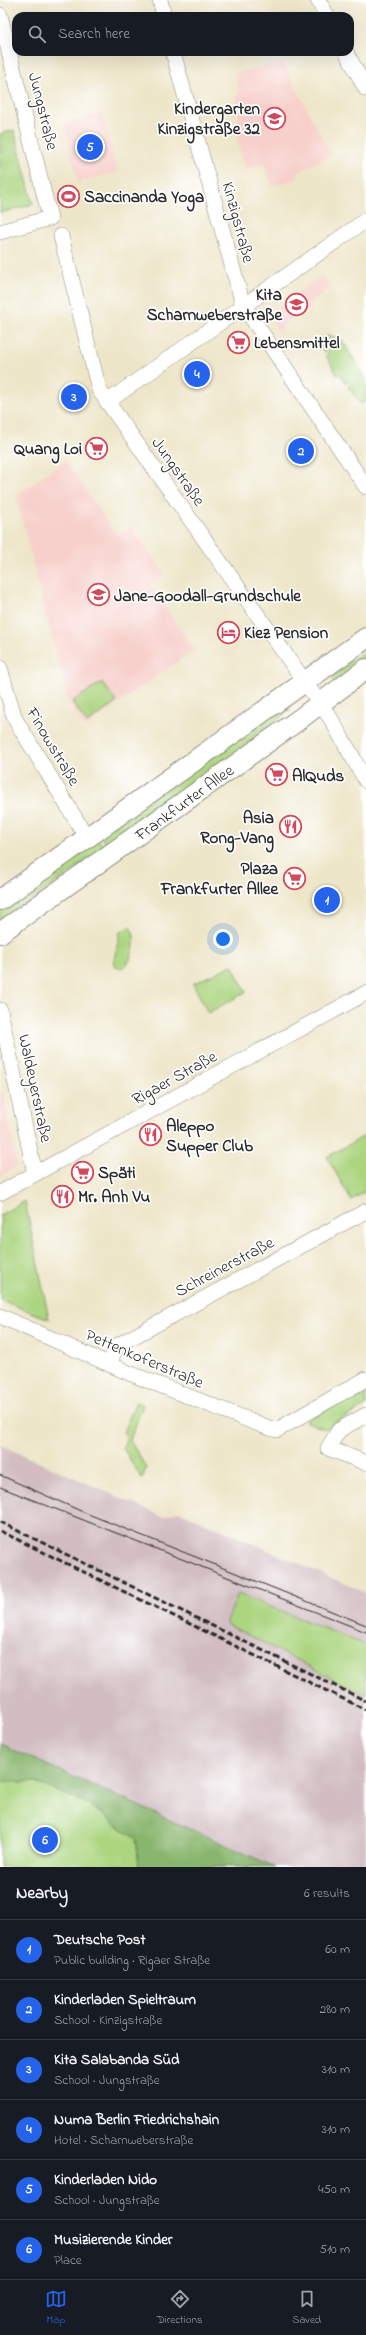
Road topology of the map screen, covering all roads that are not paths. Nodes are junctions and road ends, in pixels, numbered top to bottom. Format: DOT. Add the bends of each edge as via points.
graph roads {
  1 [pos="160,0"];
  2 [pos="318,0"];
  3 [pos="163,12"];
  4 [pos="325,12"];
  5 [pos="0,15"];
  6 [pos="175,56"];
  7 [pos="348,56"];
  8 [pos="366,89"];
  9 [pos="366,220"];
  10 [pos="0,232"];
  11 [pos="61,236"];
  12 [pos="244,305"];
  13 [pos="107,402"];
  14 [pos="366,486"];
  15 [pos="366,638"];
  16 [pos="0,668"];
  17 [pos="366,669"];
  18 [pos="305,682"];
  19 [pos="320,703"];
  20 [pos="366,781"];
  21 [pos="87,838"];
  22 [pos="0,900"];
  23 [pos="0,933"];
  24 [pos="366,993"];
  25 [pos="0,1010"];
  26 [pos="35,1174"];
  27 [pos="0,1193"];
  28 [pos="366,1211"];
  29 [pos="0,1316"];
  30 [pos="109,1363"];
  31 [pos="366,1379"];
  32 [pos="366,1415"];
  33 [pos="366,1463"];
  1 -- 3 [label="street"];
  2 -- 4 [label="street"];
  5 -- 10 [label="street, Jungstraße" via="50,218"];
  6 -- 12 [label="street, Kinzigstraße"];
  7 -- 8 [label="street"];
  9 -- 12 [label="street"];
  11 -- 13 [label="street, Jungstraße" via="98,387"];
  12 -- 13 [label="street"];
  12 -- 14 [label="street, Kinzigstraße"];
  13 -- 18 [label="street, Jungstraße"];
  15 -- 18 [label="main road, Frankfurter Allee"];
  16 -- 21 [label="street, Finowstraße" via="15,719"];
  17 -- 19 [label="main road, Frankfurter Allee"];
  18 -- 19 [label="street, Jungstraße"];
  18 -- 21 [label="main road, Frankfurter Allee"];
  19 -- 20 [label="street, Jungstraße" via="334,722"];
  19 -- 23 [label="main road, Frankfurter Allee"];
  21 -- 22 [label="main road, Frankfurter Allee"];
  24 -- 26 [label="street, Rigaer Straße"];
  25 -- 26 [label="street, Waldeyerstraße"];
  26 -- 27 [label="street, Rigaer Straße"];
  28 -- 30 [label="street, Schreinerstraße" via="118,1345"];
  29 -- 30 [label="street, Pettenkoferstraße"];
  30 -- 31 [label="street, Pettenkoferstraße" via="277,1430"];
  32 -- 33 [label="street" via="339,1430 328,1448"];
}
